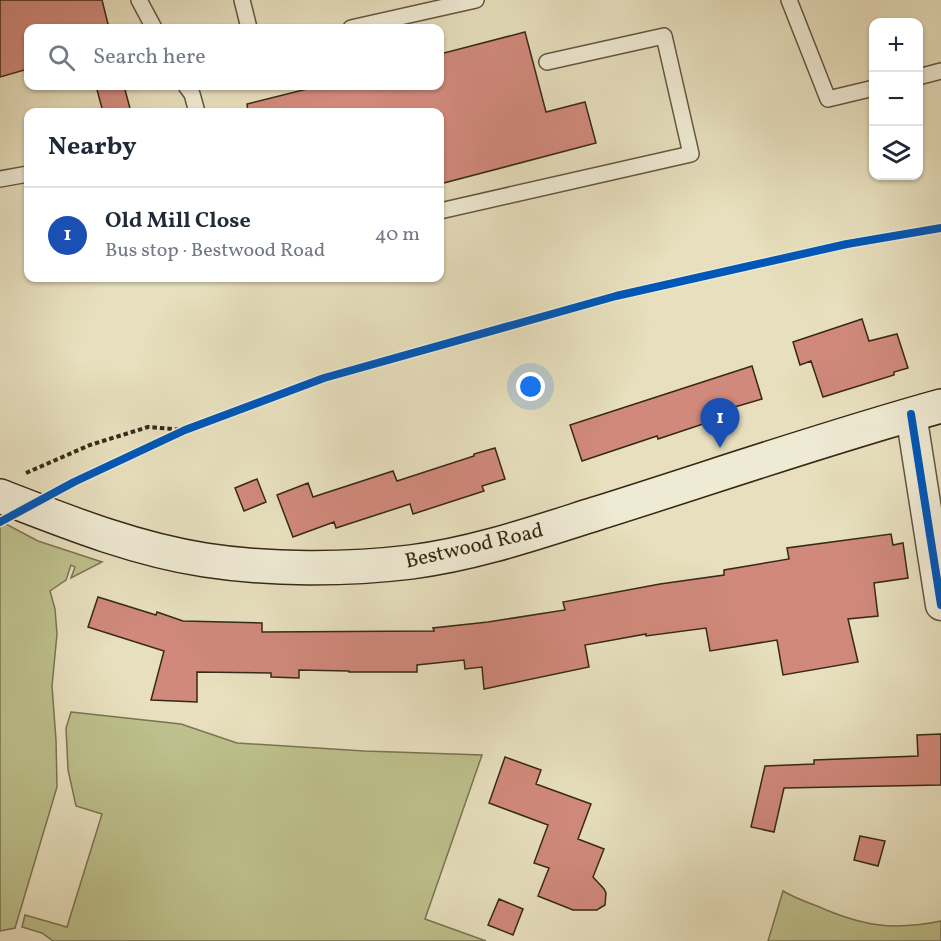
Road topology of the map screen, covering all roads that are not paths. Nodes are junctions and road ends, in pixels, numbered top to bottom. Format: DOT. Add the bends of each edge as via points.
graph roads {
  1 [pos="139,0"];
  2 [pos="242,0"];
  3 [pos="476,0"];
  4 [pos="789,0"];
  5 [pos="152,24"];
  6 [pos="248,24"];
  7 [pos="369,24"];
  8 [pos="547,62"];
  9 [pos="941,71"];
  10 [pos="923,76"];
  11 [pos="869,89"];
  12 [pos="189,90"];
  13 [pos="196,108"];
  14 [pos="24,175"];
  15 [pos="0,179"];
  16 [pos="444,210"];
  17 [pos="926,410"];
  18 [pos="9,487"];
  19 [pos="939,574"];
  20 [pos="941,605"];
  1 -- 5 [label="lane"];
  2 -- 6 [label="lane"];
  3 -- 7 [label="lane"];
  4 -- 11 [label="lane" via="828,99"];
  8 -- 16 [label="lane" via="664,36 691,154"];
  9 -- 10 [label="lane"];
  12 -- 13 [label="lane"];
  14 -- 15 [label="lane"];
  17 -- 18 [label="main road, Bestwood Road" via="544,530 411,562 275,567 205,560 128,543"];
  17 -- 19 [label="street"];
  19 -- 20 [label="street"];
}
